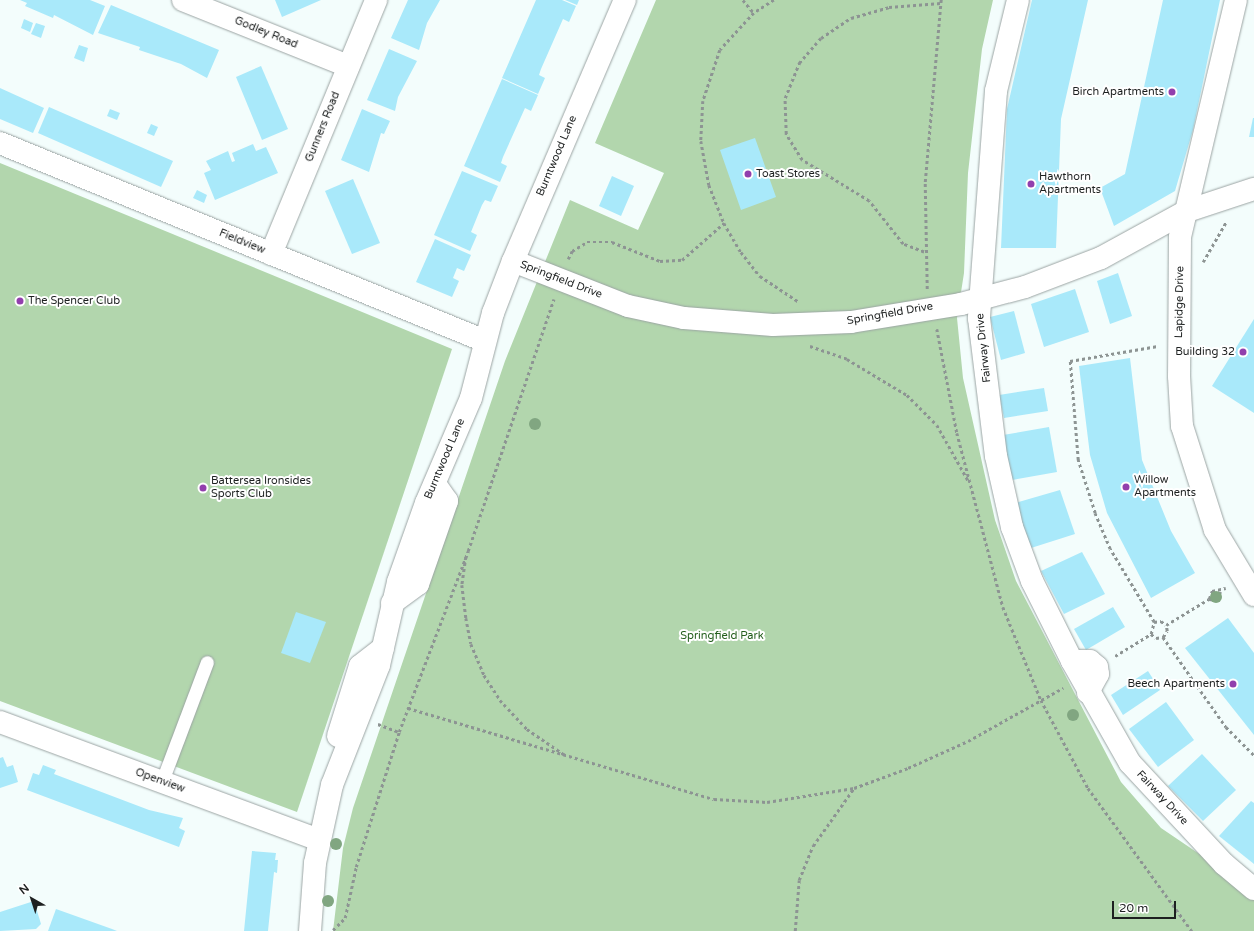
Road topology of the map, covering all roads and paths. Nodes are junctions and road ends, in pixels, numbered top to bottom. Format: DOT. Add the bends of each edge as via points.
graph roads {
  1 [pos="183,0"];
  2 [pos="376,0"];
  3 [pos="625,0"];
  4 [pos="743,0"];
  5 [pos="774,0"];
  6 [pos="1018,0"];
  7 [pos="1236,0"];
  8 [pos="941,2"];
  9 [pos="754,13"];
  10 [pos="348,66"];
  11 [pos="0,143"];
  12 [pos="1254,189"];
  13 [pos="1187,211"];
  14 [pos="1232,218"];
  15 [pos="724,223"];
  16 [pos="924,252"];
  17 [pos="270,254"];
  18 [pos="513,261"];
  19 [pos="565,265"];
  20 [pos="1201,270"];
  21 [pos="920,289"];
  22 [pos="548,294"];
  23 [pos="929,297"];
  24 [pos="980,299"];
  25 [pos="797,307"];
  26 [pos="485,341"];
  27 [pos="1179,343"];
  28 [pos="807,346"];
  29 [pos="971,487"];
  30 [pos="468,551"];
  31 [pos="1249,587"];
  32 [pos="1220,592"];
  33 [pos="1209,599"];
  34 [pos="1154,622"];
  35 [pos="1166,625"];
  36 [pos="1151,634"];
  37 [pos="1163,637"];
  38 [pos="383,648"];
  39 [pos="207,662"];
  40 [pos="1084,675"];
  41 [pos="408,708"];
  42 [pos="0,722"];
  43 [pos="368,723"];
  44 [pos="399,732"];
  45 [pos="347,751"];
  46 [pos="1254,754"];
  47 [pos="572,758"];
  48 [pos="162,781"];
  49 [pos="854,788"];
  50 [pos="319,840"];
  51 [pos="1254,889"];
  52 [pos="310,931"];
  53 [pos="331,931"];
  54 [pos="795,931"];
  1 -- 10 [label="street, Godley Road"];
  2 -- 10 [label="street, Gunners Road"];
  3 -- 18 [label="street, Burntwood Lane"];
  4 -- 9 [label="path"];
  5 -- 9 [label="path"];
  6 -- 24 [label="street, Fairway Drive" via="996,92"];
  7 -- 13 [label="street, Lapidge Drive"];
  8 -- 16 [label="path" via="925,182"];
  8 -- 16 [label="path" via="889,7 851,18 821,38 799,64 785,98 786,134 802,160 869,201 903,244"];
  9 -- 15 [label="path" via="720,50 703,101 701,141 708,178"];
  10 -- 17 [label="street, Gunners Road"];
  11 -- 17 [label="street, Fieldview"];
  12 -- 13 [label="street, Springfield Drive"];
  13 -- 24 [label="street, Springfield Drive" via="1101,258 1025,287"];
  13 -- 27 [label="street, Lapidge Drive" via="1180,237"];
  14 -- 20 [label="path" via="1204,256"];
  15 -- 19 [label="path" via="682,260 660,261 612,242 587,242 572,251"];
  15 -- 25 [label="path" via="760,276 804,306"];
  16 -- 23 [label="path"];
  17 -- 26 [label="street, Fieldview"];
  18 -- 23 [label="street, Springfield Drive" via="628,306 684,318 774,325 851,322"];
  18 -- 26 [label="street, Burntwood Lane"];
  21 -- 23 [label="path"];
  22 -- 30 [label="path" via="555,297"];
  23 -- 24 [label="street, Springfield Drive"];
  24 -- 40 [label="street, Fairway Drive" via="979,318 996,456 1012,527 1032,581"];
  26 -- 38 [label="street, Burntwood Lane" via="471,398 435,484 447,501 418,584 392,603"];
  27 -- 31 [label="street, Lapidge Drive" via="1182,426 1215,530"];
  27 -- 34 [label="path" via="1070,361 1078,460 1095,513 1110,549"];
  28 -- 29 [label="path" via="848,359 907,395 937,425"];
  30 -- 41 [label="path"];
  30 -- 47 [label="path" via="462,585 466,618 471,644 484,675 500,700 527,728 546,745"];
  31 -- 32 [label="path"];
  32 -- 33 [label="path" via="1212,591"];
  32 -- 33 [label="path" via="1217,600"];
  33 -- 35 [label="path"];
  34 -- 35 [label="path" via="1161,621"];
  34 -- 36 [label="path"];
  35 -- 37 [label="path" via="1167,631"];
  36 -- 37 [label="path"];
  36 -- 40 [label="path"];
  37 -- 46 [label="path" via="1226,727"];
  38 -- 43 [label="street"];
  38 -- 45 [label="street" via="360,666 336,741"];
  39 -- 48 [label="lane"];
  40 -- 49 [label="path" via="968,741"];
  40 -- 51 [label="street, Fairway Drive" via="1130,763 1224,864"];
  41 -- 44 [label="path"];
  41 -- 47 [label="path"];
  42 -- 48 [label="street, Openview"];
  43 -- 44 [label="path"];
  43 -- 45 [label="street"];
  44 -- 53 [label="path" via="356,867 345,918"];
  45 -- 50 [label="street" via="332,785"];
  47 -- 49 [label="path" via="714,799 767,802"];
  48 -- 50 [label="street, Openview"];
  49 -- 54 [label="path" via="813,846 799,880"];
  50 -- 52 [label="street"];
}
